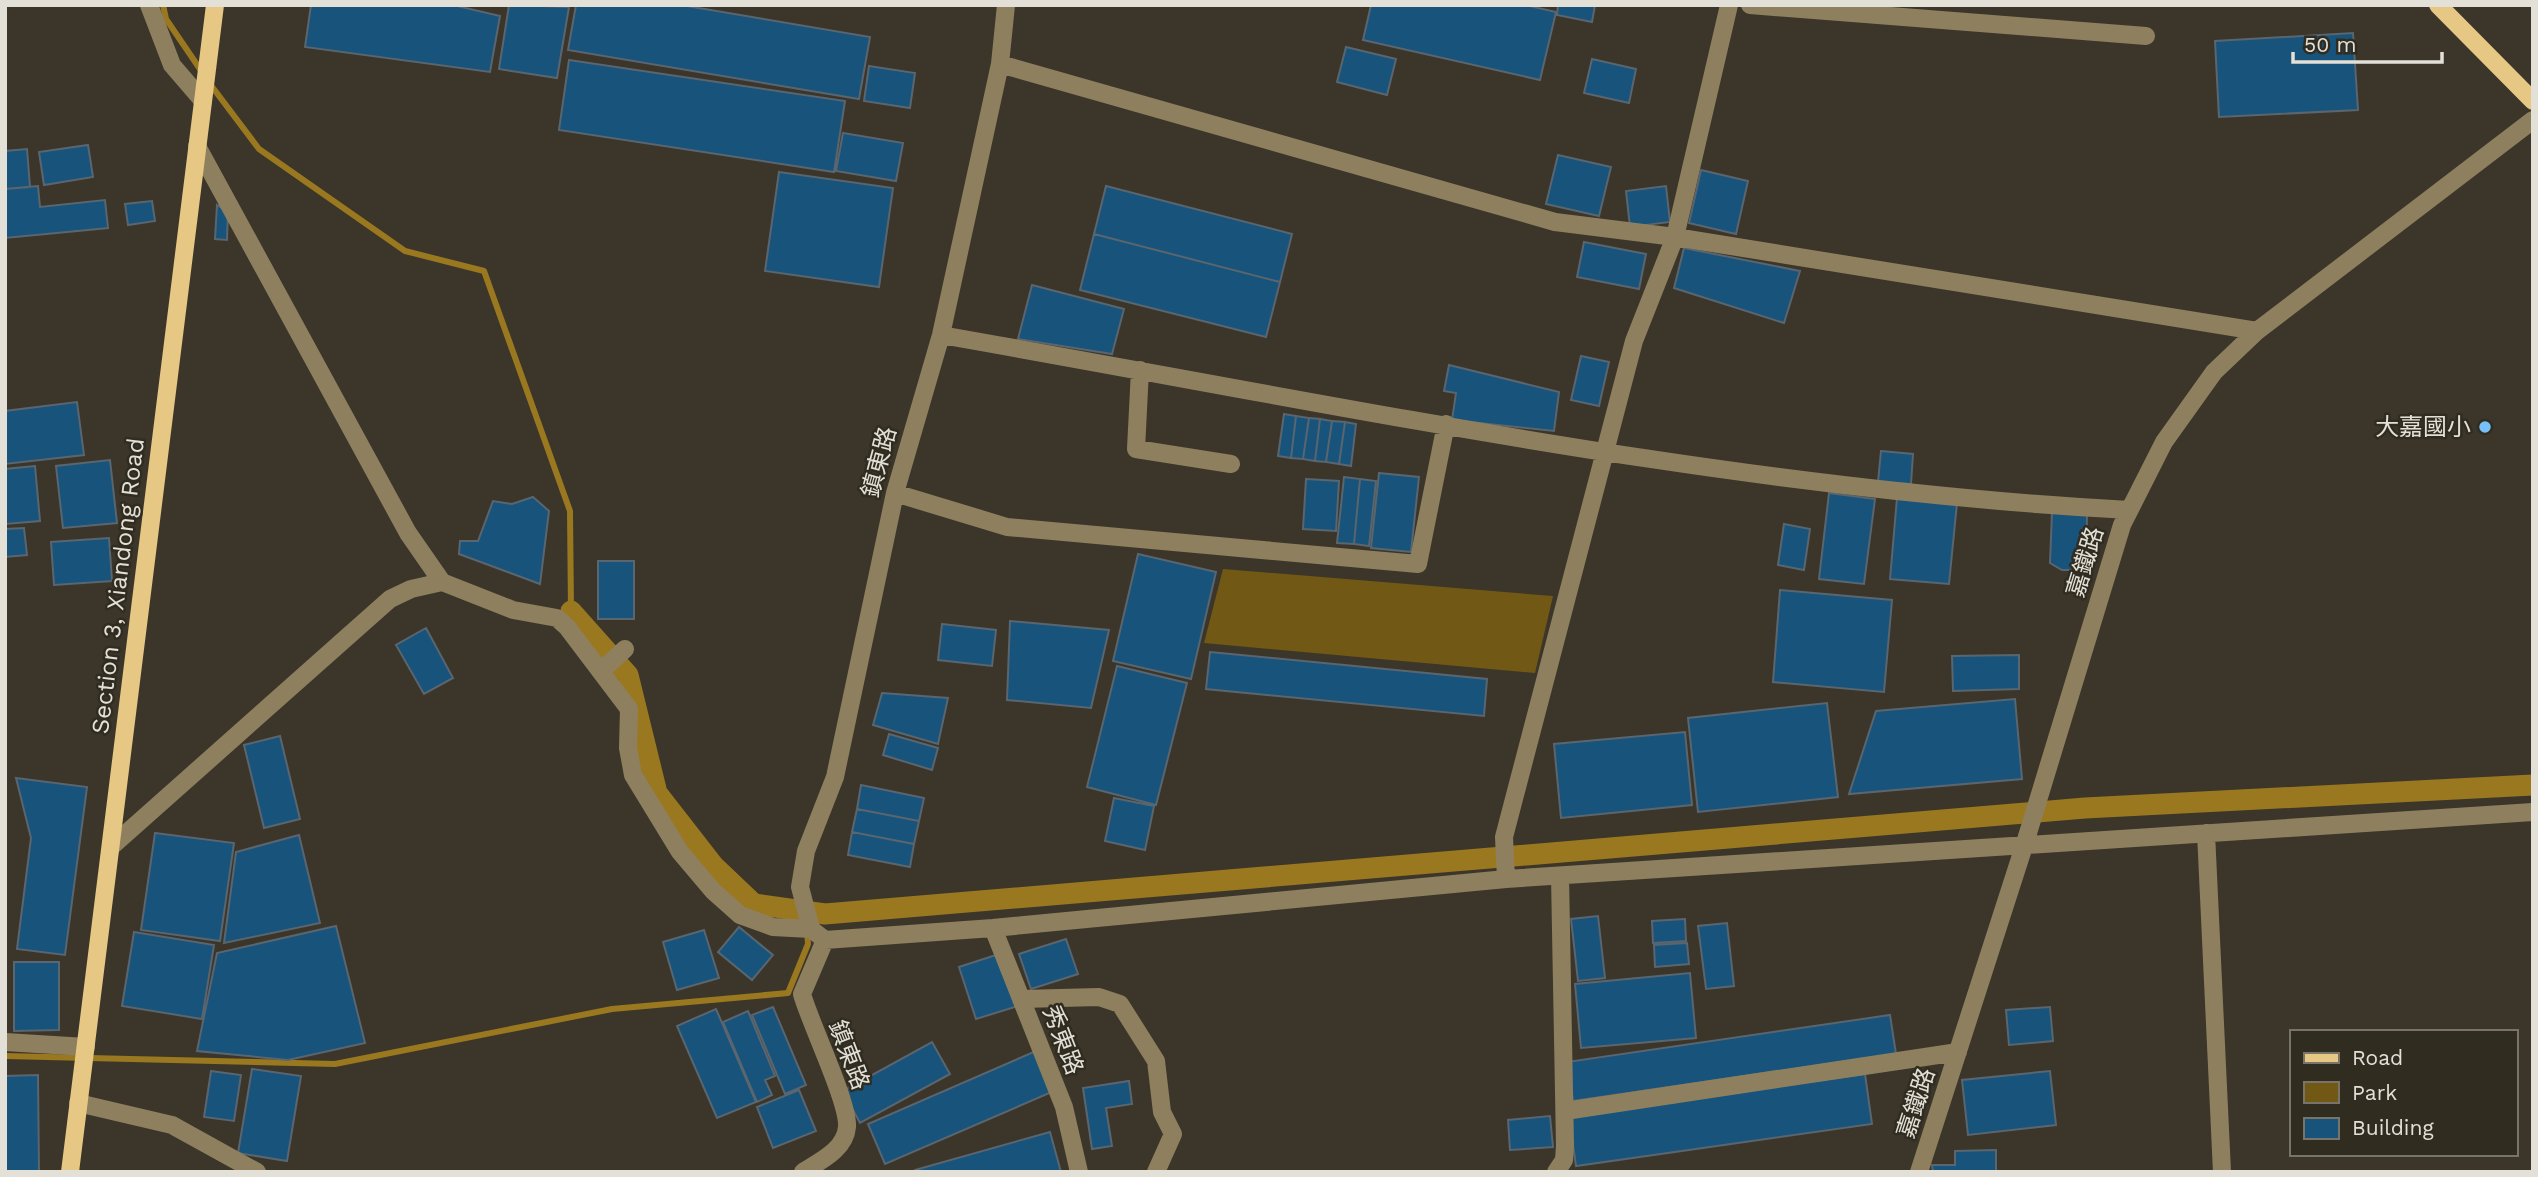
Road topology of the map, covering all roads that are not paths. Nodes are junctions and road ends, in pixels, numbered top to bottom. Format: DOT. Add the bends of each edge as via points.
graph roads {
  1 [pos="149,5"];
  2 [pos="215,5"];
  3 [pos="1006,5"];
  4 [pos="1729,5"];
  5 [pos="1751,5"];
  6 [pos="2438,5"];
  7 [pos="2146,36"];
  8 [pos="1000,64"];
  9 [pos="204,97"];
  10 [pos="2533,101"];
  11 [pos="2533,120"];
  12 [pos="197,146"];
  13 [pos="1675,237"];
  14 [pos="2257,331"];
  15 [pos="941,335"];
  16 [pos="1140,370"];
  17 [pos="1446,424"];
  18 [pos="1605,450"];
  19 [pos="1231,464"];
  20 [pos="895,493"];
  21 [pos="2129,510"];
  22 [pos="442,582"];
  23 [pos="625,649"];
  24 [pos="601,671"];
  25 [pos="2533,812"];
  26 [pos="2206,833"];
  27 [pos="2026,837"];
  28 [pos="112,846"];
  29 [pos="1506,871"];
  30 [pos="1560,876"];
  31 [pos="993,928"];
  32 [pos="818,934"];
  33 [pos="1021,999"];
  34 [pos="5,1042"];
  35 [pos="86,1046"];
  36 [pos="1958,1052"];
  37 [pos="78,1103"];
  38 [pos="1565,1111"];
  39 [pos="70,1172"];
  40 [pos="257,1172"];
  41 [pos="803,1172"];
  42 [pos="1079,1172"];
  43 [pos="1156,1172"];
  44 [pos="1556,1172"];
  45 [pos="1919,1172"];
  46 [pos="2222,1172"];
  1 -- 9 [label="street" via="172,65"];
  2 -- 9 [label="main road, Section 3, Xiandong Road"];
  3 -- 8 [label="street, 鎮東路"];
  4 -- 13 [label="street"];
  5 -- 7 [label="street"];
  6 -- 10 [label="main road"];
  8 -- 13 [label="street" via="1555,222"];
  8 -- 15 [label="street, 鎮東路"];
  9 -- 12 [label="main road, Section 3, Xiandong Road"];
  11 -- 14 [label="street, 嘉鐵路"];
  12 -- 22 [label="street" via="408,533"];
  12 -- 28 [label="main road, Section 3, Xiandong Road"];
  13 -- 14 [label="street"];
  13 -- 18 [label="street" via="1634,341"];
  14 -- 21 [label="street, 嘉鐵路" via="2206,382 2164,442"];
  15 -- 16 [label="street"];
  15 -- 20 [label="street, 鎮東路"];
  16 -- 17 [label="street"];
  16 -- 19 [label="street" via="1136,449"];
  17 -- 18 [label="street"];
  17 -- 20 [label="street" via="1418,564 1007,527"];
  18 -- 21 [label="street" via="1883,492"];
  18 -- 29 [label="street" via="1504,837"];
  20 -- 32 [label="street, 鎮東路" via="835,778 806,851 800,887"];
  21 -- 27 [label="street, 嘉鐵路"];
  22 -- 24 [label="street" via="513,610 557,618"];
  22 -- 28 [label="street" via="390,598"];
  23 -- 24 [label="street"];
  24 -- 32 [label="street" via="629,709 633,775 680,852 740,915"];
  25 -- 26 [label="street"];
  26 -- 27 [label="street"];
  26 -- 46 [label="street"];
  27 -- 30 [label="street"];
  27 -- 36 [label="street, 嘉鐵路"];
  28 -- 35 [label="main road, Section 3, Xiandong Road"];
  29 -- 30 [label="street"];
  29 -- 31 [label="street"];
  30 -- 38 [label="street"];
  31 -- 32 [label="street"];
  31 -- 33 [label="street, 秀東路"];
  32 -- 41 [label="street, 鎮東路" via="802,994 843,1104 847,1128 833,1153"];
  33 -- 42 [label="street, 秀東路" via="1063,1107"];
  33 -- 43 [label="street" via="1099,997 1120,1004 1156,1061 1162,1112 1173,1134"];
  34 -- 35 [label="street"];
  35 -- 37 [label="main road, Section 3, Xiandong Road"];
  36 -- 38 [label="street"];
  36 -- 45 [label="street, 嘉鐵路"];
  37 -- 39 [label="main road, Section 3, Xiandong Road"];
  37 -- 40 [label="street" via="172,1125"];
  38 -- 44 [label="street" via="1564,1160"];
}
